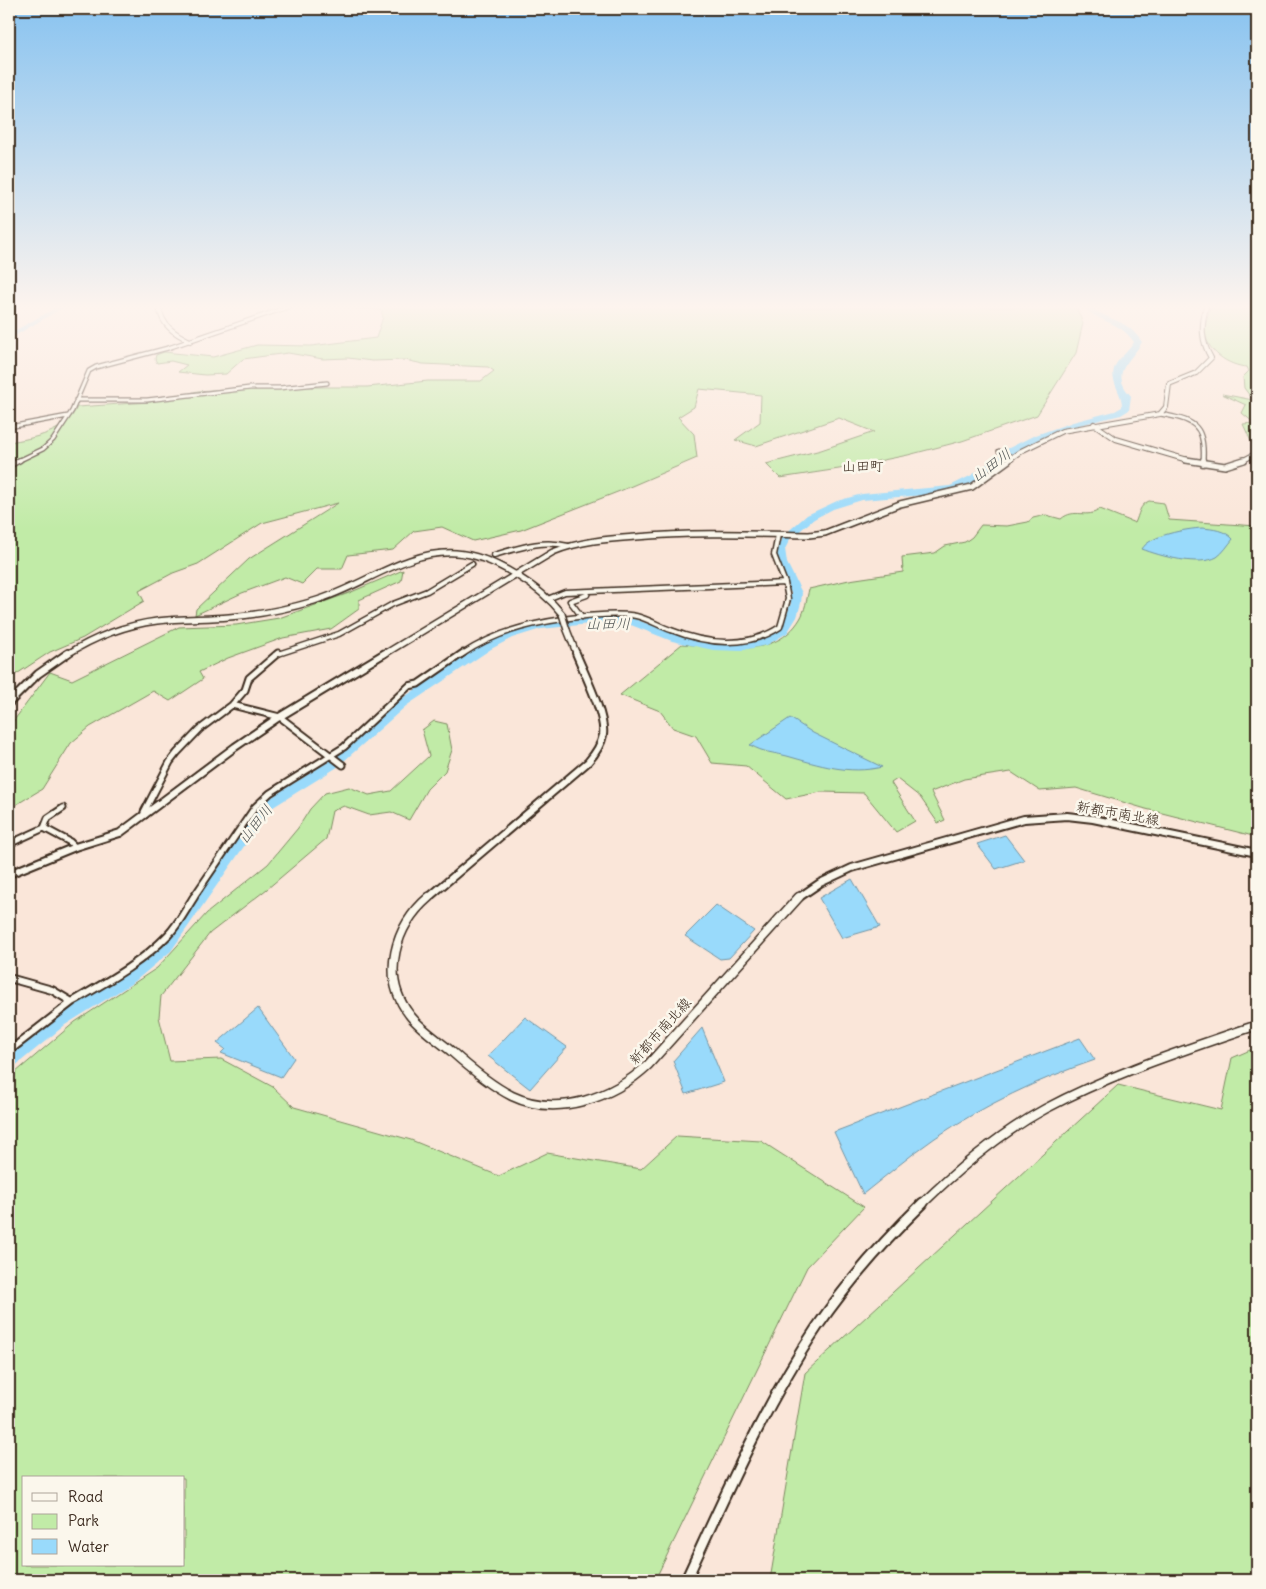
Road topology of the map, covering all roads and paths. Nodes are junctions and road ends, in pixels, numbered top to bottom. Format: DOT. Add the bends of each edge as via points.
graph roads {
  1 [pos="85,381"];
  2 [pos="1176,381"];
  3 [pos="327,383"];
  4 [pos="76,400"];
  5 [pos="1160,414"];
  6 [pos="68,416"];
  7 [pos="1094,424"];
  8 [pos="9,427"];
  9 [pos="999,452"];
  10 [pos="1257,454"];
  11 [pos="1012,457"];
  12 [pos="1203,464"];
  13 [pos="9,466"];
  14 [pos="778,534"];
  15 [pos="568,546"];
  16 [pos="494,555"];
  17 [pos="472,564"];
  18 [pos="514,575"];
  19 [pos="785,583"];
  20 [pos="588,592"];
  21 [pos="550,598"];
  22 [pos="582,617"];
  23 [pos="9,703"];
  24 [pos="232,705"];
  25 [pos="280,717"];
  26 [pos="330,757"];
  27 [pos="343,766"];
  28 [pos="63,808"];
  29 [pos="146,816"];
  30 [pos="44,828"];
  31 [pos="9,844"];
  32 [pos="75,847"];
  33 [pos="1257,853"];
  34 [pos="9,874"];
  35 [pos="9,978"];
  36 [pos="72,1002"];
  37 [pos="1257,1025"];
  38 [pos="9,1051"];
  39 [pos="686,1580"];
  1 -- 4 [label="street"];
  2 -- 5 [label="street" via="1169,384 1166,407"];
  3 -- 4 [label="street" via="148,400"];
  4 -- 6 [label="street"];
  5 -- 7 [label="street"];
  5 -- 12 [label="street" via="1190,420 1196,426 1203,444"];
  6 -- 8 [label="street"];
  6 -- 13 [label="street" via="48,446"];
  7 -- 11 [label="street" via="1062,431"];
  7 -- 12 [label="street" via="1116,439"];
  9 -- 11 [label="street"];
  10 -- 12 [label="street" via="1236,464"];
  11 -- 14 [label="street" via="972,487 900,504 825,533"];
  14 -- 15 [label="street" via="658,535"];
  14 -- 19 [label="street" via="774,555"];
  15 -- 16 [label="street" via="545,541"];
  15 -- 18 [label="street"];
  17 -- 24 [label="street" via="428,591 393,604 339,634 276,654 248,678 245,690"];
  18 -- 21 [label="street, 新都市南北線"];
  18 -- 23 [label="street, 新都市南北線" via="475,556 432,554 391,566 317,600 248,615 151,622 91,641 63,655 41,670"];
  18 -- 25 [label="street"];
  19 -- 20 [label="street"];
  19 -- 22 [label="street" via="788,599 780,626 768,635 751,640 728,643 695,638 634,616"];
  20 -- 21 [label="street" via="565,592"];
  20 -- 22 [label="street" via="570,601"];
  21 -- 33 [label="street, 新都市南北線, bridge" via="562,614 603,720 603,742 588,762 422,902 399,935 392,966 396,991 409,1015 495,1088 520,1099 568,1104 613,1092 633,1079 792,903 823,880 852,868 1024,819 1045,816 1092,819"];
  22 -- 26 [label="street" via="532,623 478,642 418,684 409,686"];
  24 -- 25 [label="street"];
  24 -- 29 [label="street" via="200,729 170,762 144,812"];
  25 -- 26 [label="street"];
  25 -- 29 [label="street" via="235,747"];
  26 -- 27 [label="street"];
  26 -- 36 [label="street" via="255,807 169,934 126,970"];
  28 -- 30 [label="street" via="48,818"];
  29 -- 32 [label="street" via="120,832"];
  30 -- 31 [label="street"];
  30 -- 32 [label="street"];
  32 -- 34 [label="street"];
  35 -- 36 [label="street" via="57,993"];
  36 -- 38 [label="street"];
  37 -- 39 [label="street" via="1133,1069 1044,1110 970,1159 900,1225 840,1295 790,1372 746,1453"];
}
